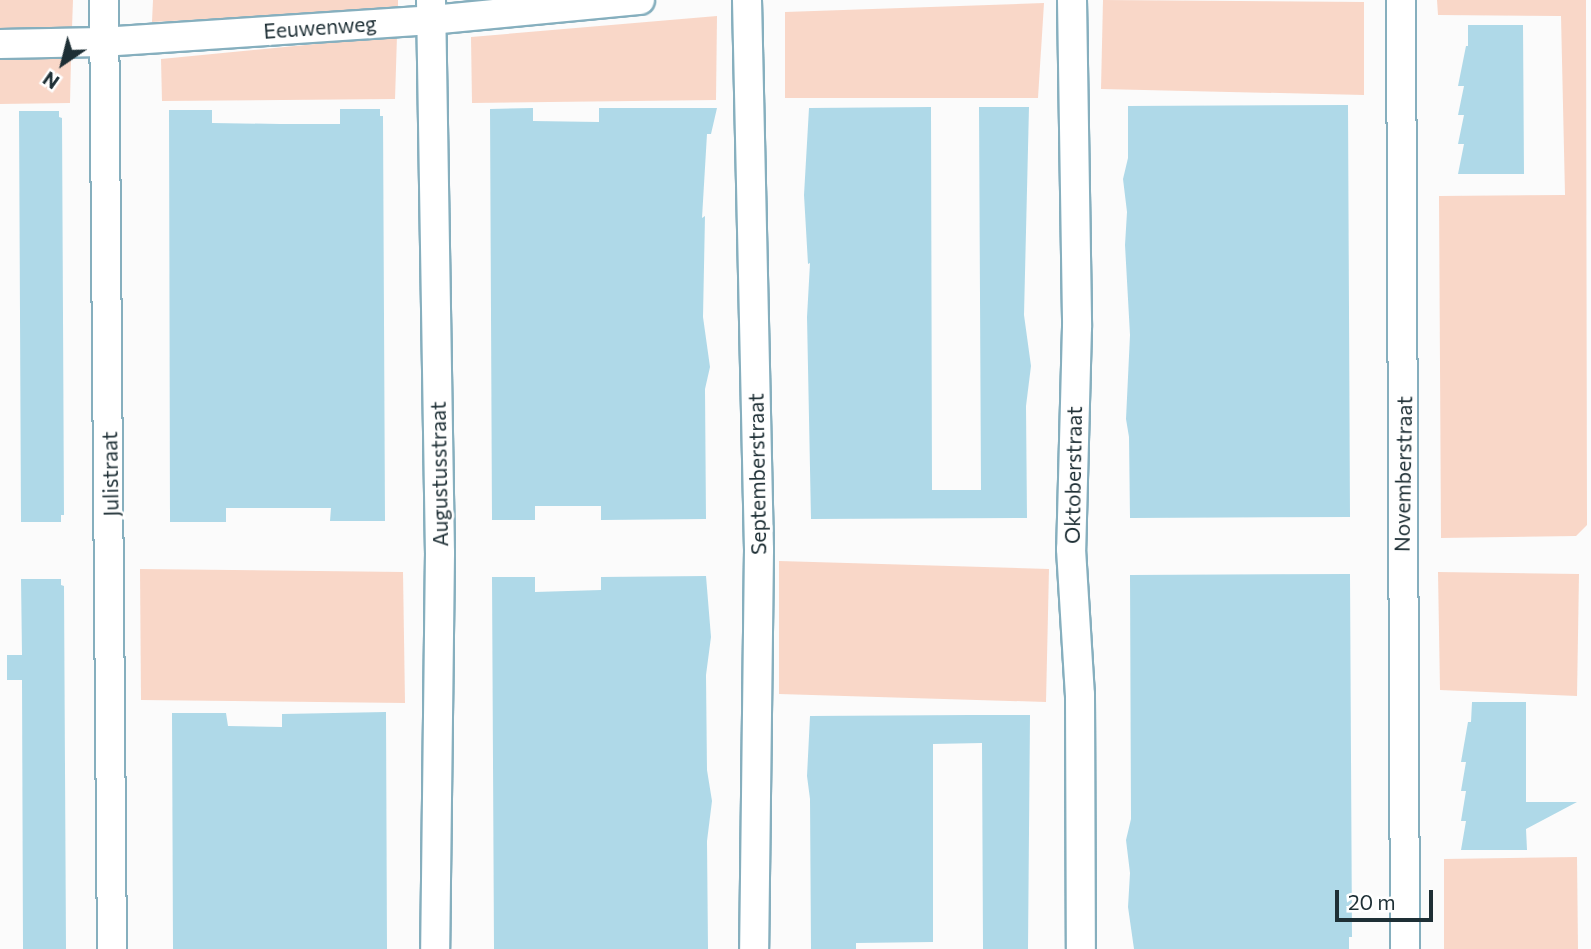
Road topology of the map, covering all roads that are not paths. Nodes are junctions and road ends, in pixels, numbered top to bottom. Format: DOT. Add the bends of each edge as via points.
graph roads {
  1 [pos="104,0"];
  2 [pos="640,0"];
  3 [pos="747,0"];
  4 [pos="1072,0"];
  5 [pos="1401,0"];
  6 [pos="431,10"];
  7 [pos="102,42"];
  8 [pos="0,44"];
  9 [pos="112,949"];
  10 [pos="435,949"];
  11 [pos="754,949"];
  12 [pos="1081,949"];
  13 [pos="1405,949"];
  1 -- 7 [label="street, Julistraat"];
  2 -- 6 [label="street, Eeuwenweg"];
  3 -- 11 [label="street, Septemberstraat" via="759,550"];
  4 -- 12 [label="street, Oktoberstraat" via="1077,327 1071,549 1080,695"];
  5 -- 13 [label="street, Novemberstraat"];
  6 -- 7 [label="street, Eeuwenweg"];
  6 -- 10 [label="street, Augustusstraat" via="440,553"];
  7 -- 8 [label="street, Eeuwenweg"];
  7 -- 9 [label="street, Julistraat"];
}
